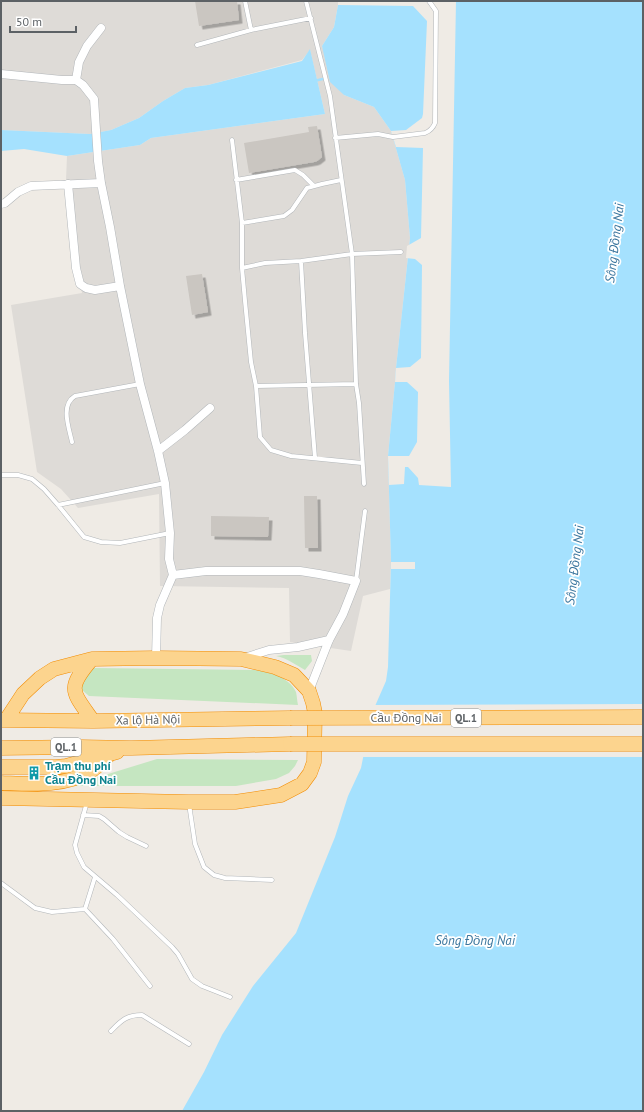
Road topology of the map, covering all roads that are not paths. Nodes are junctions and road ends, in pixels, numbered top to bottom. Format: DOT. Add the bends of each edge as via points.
graph roads {
  1 [pos="245,1"];
  2 [pos="306,1"];
  3 [pos="429,1"];
  4 [pos="311,18"];
  5 [pos="101,28"];
  6 [pos="251,30"];
  7 [pos="197,45"];
  8 [pos="1,74"];
  9 [pos="76,80"];
  10 [pos="335,138"];
  11 [pos="232,140"];
  12 [pos="236,180"];
  13 [pos="341,180"];
  14 [pos="101,183"];
  15 [pos="68,184"];
  16 [pos="314,186"];
  17 [pos="1,204"];
  18 [pos="242,223"];
  19 [pos="401,252"];
  20 [pos="352,254"];
  21 [pos="301,261"];
  22 [pos="242,268"];
  23 [pos="120,286"];
  24 [pos="140,384"];
  25 [pos="356,384"];
  26 [pos="309,385"];
  27 [pos="256,386"];
  28 [pos="210,408"];
  29 [pos="72,442"];
  30 [pos="158,451"];
  31 [pos="315,458"];
  32 [pos="362,463"];
  33 [pos="1,475"];
  34 [pos="165,483"];
  35 [pos="364,484"];
  36 [pos="58,505"];
  37 [pos="365,511"];
  38 [pos="170,533"];
  39 [pos="173,575"];
  40 [pos="356,581"];
  41 [pos="329,640"];
  42 [pos="156,658"];
  43 [pos="92,659"];
  44 [pos="241,660"];
  45 [pos="309,691"];
  46 [pos="643,717"];
  47 [pos="290,718"];
  48 [pos="3,720"];
  49 [pos="93,721"];
  50 [pos="643,744"];
  51 [pos="1,748"];
  52 [pos="130,748"];
  53 [pos="110,754"];
  54 [pos="1,767"];
  55 [pos="1,783"];
  56 [pos="1,798"];
  57 [pos="88,800"];
  58 [pos="188,802"];
  59 [pos="84,815"];
  60 [pos="146,846"];
  61 [pos="95,877"];
  62 [pos="272,880"];
  63 [pos="1,883"];
  64 [pos="85,909"];
  65 [pos="150,986"];
  66 [pos="230,997"];
  67 [pos="111,1031"];
  68 [pos="189,1044"];
  1 -- 6 [label="lane"];
  2 -- 4 [label="lane"];
  3 -- 10 [label="lane" via="436,12 433,127 425,133 393,137 378,134"];
  4 -- 6 [label="lane"];
  4 -- 10 [label="lane" via="330,96"];
  5 -- 9 [label="street" via="79,62"];
  6 -- 7 [label="lane"];
  8 -- 9 [label="street"];
  9 -- 14 [label="street" via="94,99"];
  10 -- 13 [label="lane"];
  11 -- 12 [label="lane"];
  12 -- 16 [label="lane" via="295,170"];
  12 -- 18 [label="lane"];
  13 -- 16 [label="lane"];
  13 -- 20 [label="lane"];
  14 -- 15 [label="street"];
  14 -- 23 [label="street"];
  15 -- 17 [label="street" via="31,186"];
  15 -- 23 [label="street" via="76,268 80,284 95,290"];
  16 -- 18 [label="lane" via="307,188 292,210 284,216"];
  18 -- 22 [label="lane"];
  19 -- 20 [label="lane"];
  20 -- 21 [label="lane"];
  20 -- 25 [label="lane"];
  21 -- 22 [label="lane" via="265,263"];
  21 -- 26 [label="lane"];
  22 -- 27 [label="lane" via="251,362"];
  23 -- 24 [label="street"];
  24 -- 29 [label="lane" via="75,396 71,399 66,412"];
  24 -- 30 [label="street"];
  25 -- 26 [label="lane"];
  25 -- 32 [label="lane"];
  26 -- 27 [label="lane"];
  26 -- 31 [label="lane"];
  27 -- 31 [label="lane" via="260,437 265,444 271,450 291,456"];
  28 -- 30 [label="street"];
  30 -- 34 [label="street"];
  31 -- 32 [label="lane"];
  32 -- 35 [label="lane"];
  33 -- 36 [label="lane" via="18,475 32,479"];
  34 -- 36 [label="lane"];
  34 -- 38 [label="street"];
  36 -- 38 [label="lane" via="84,537 101,542 120,543"];
  37 -- 40 [label="lane"];
  38 -- 39 [label="street"];
  39 -- 40 [label="street" via="206,571 300,571"];
  39 -- 42 [label="street" via="157,618"];
  40 -- 41 [label="street"];
  41 -- 44 [label="street" via="269,650"];
  41 -- 45 [label="street"];
  42 -- 43 [label="highway"];
  42 -- 44 [label="highway"];
  43 -- 48 [label="highway" via="54,669 40,678 23,694"];
  43 -- 49 [label="highway" via="78,676 74,689 77,699"];
  44 -- 45 [label="highway" via="275,667 294,675"];
  45 -- 58 [label="highway" via="315,713 314,762 302,784 281,795 235,802"];
  46 -- 47 [label="highway, Cầu Đồng Nai / QL.1, bridge"];
  47 -- 49 [label="highway, Xa lộ Hà Nội / QL.1"];
  48 -- 49 [label="highway, Xa lộ Hà Nội / QL.1"];
  50 -- 52 [label="highway, QL.1, bridge" via="290,744"];
  51 -- 52 [label="highway, QL.1"];
  52 -- 53 [label="highway, QL.1"];
  53 -- 54 [label="highway, QL.1" via="66,766"];
  53 -- 55 [label="highway, QL.1" via="90,772 62,782"];
  56 -- 57 [label="highway"];
  57 -- 58 [label="highway"];
  57 -- 59 [label="lane"];
  58 -- 62 [label="lane" via="195,844 204,867 214,875 225,878"];
  59 -- 60 [label="lane" via="99,816 119,832"];
  59 -- 61 [label="lane" via="75,845 84,867"];
  61 -- 64 [label="lane"];
  61 -- 66 [label="lane" via="172,947 192,979 202,986"];
  63 -- 64 [label="lane" via="35,908 52,912"];
  64 -- 65 [label="lane" via="113,939"];
  67 -- 68 [label="lane" via="125,1018 142,1015"];
}
